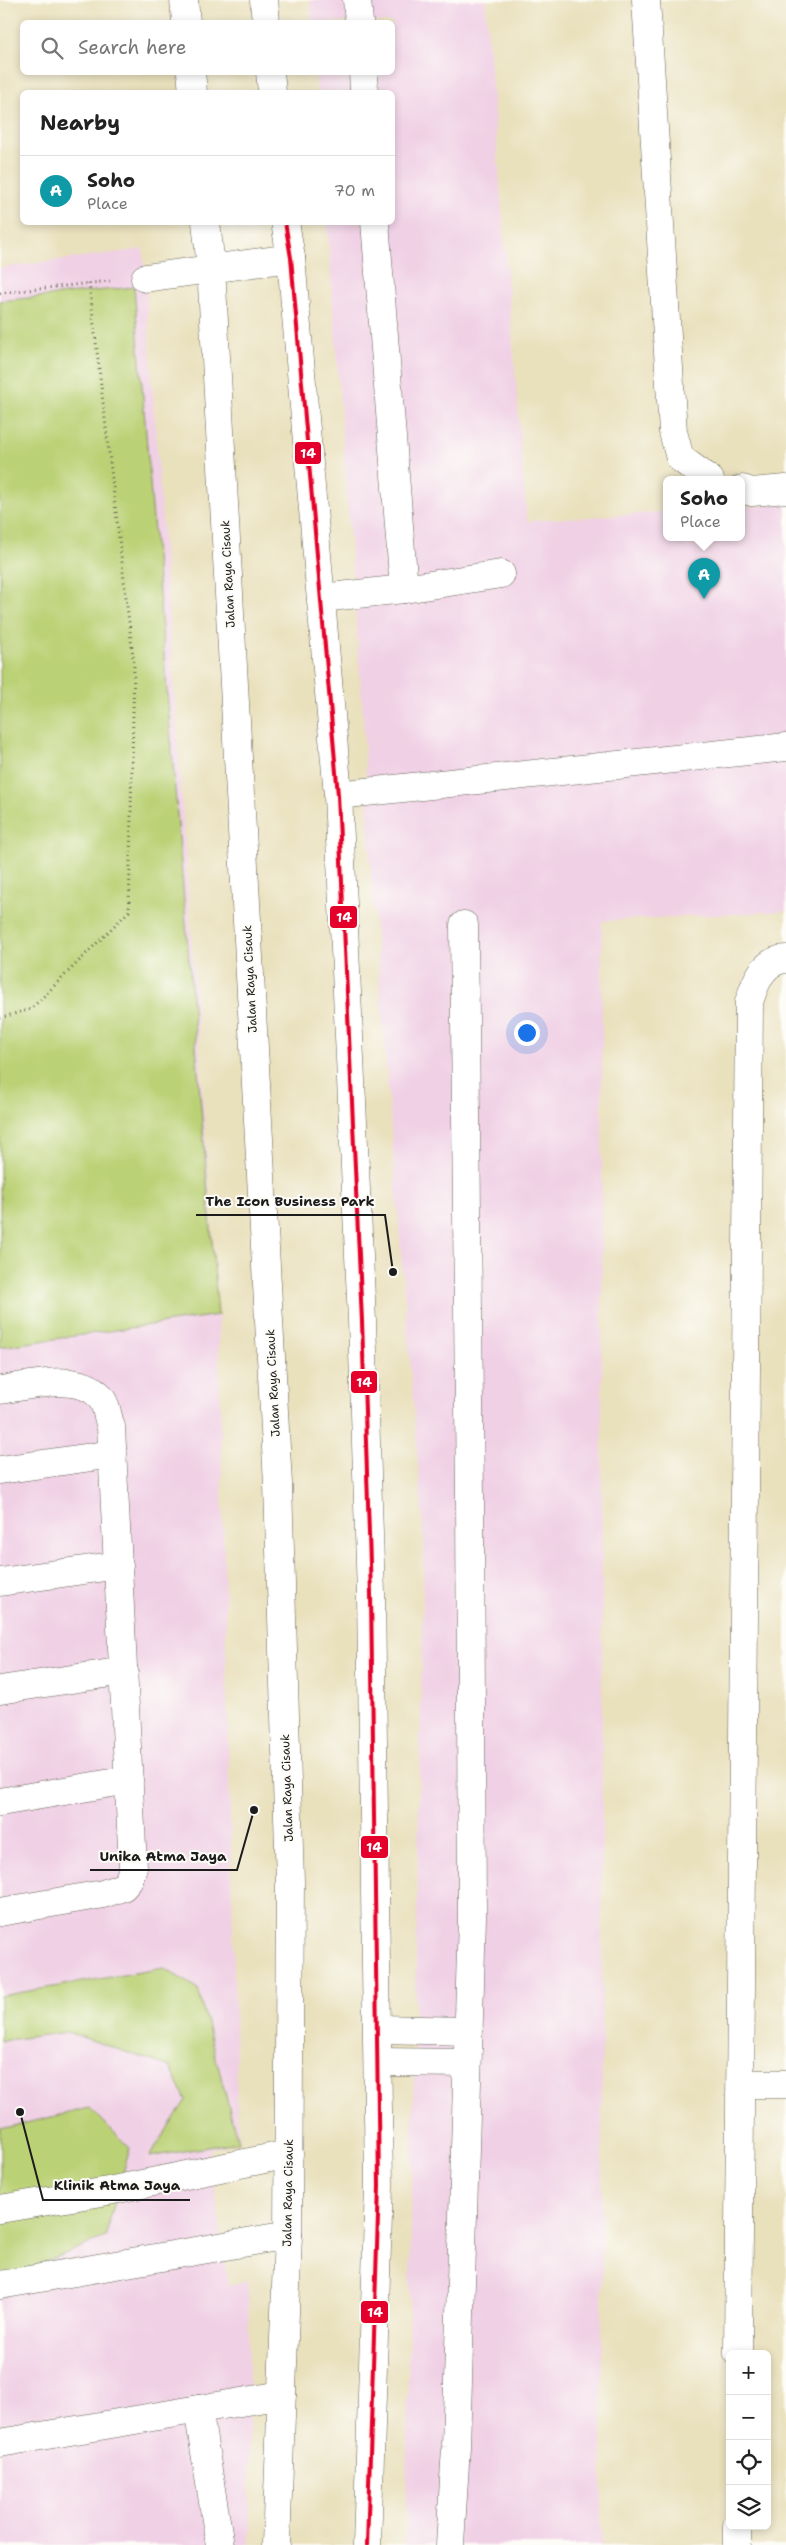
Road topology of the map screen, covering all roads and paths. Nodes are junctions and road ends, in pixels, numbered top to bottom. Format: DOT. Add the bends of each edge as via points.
graph roads {
  1 [pos="184,0"];
  2 [pos="264,0"];
  3 [pos="357,0"];
  4 [pos="646,0"];
  5 [pos="186,20"];
  6 [pos="266,20"];
  7 [pos="359,20"];
  8 [pos="191,75"];
  9 [pos="270,75"];
  10 [pos="363,75"];
  11 [pos="193,90"];
  12 [pos="272,90"];
  13 [pos="364,90"];
  14 [pos="206,225"];
  15 [pos="286,225"];
  16 [pos="375,225"];
  17 [pos="291,258"];
  18 [pos="211,267"];
  19 [pos="145,278"];
  20 [pos="90,283"];
  21 [pos="0,293"];
  22 [pos="705,476"];
  23 [pos="786,489"];
  24 [pos="745,490"];
  25 [pos="501,574"];
  26 [pos="404,590"];
  27 [pos="321,598"];
  28 [pos="786,747"];
  29 [pos="338,795"];
  30 [pos="464,925"];
  31 [pos="786,959"];
  32 [pos="0,1018"];
  33 [pos="0,1390"];
  34 [pos="113,1454"];
  35 [pos="0,1470"];
  36 [pos="119,1565"];
  37 [pos="0,1582"];
  38 [pos="124,1671"];
  39 [pos="0,1690"];
  40 [pos="129,1780"];
  41 [pos="0,1802"];
  42 [pos="0,1912"];
  43 [pos="378,2029"];
  44 [pos="469,2030"];
  45 [pos="378,2062"];
  46 [pos="467,2062"];
  47 [pos="741,2084"];
  48 [pos="786,2084"];
  49 [pos="289,2154"];
  50 [pos="0,2209"];
  51 [pos="288,2235"];
  52 [pos="0,2285"];
  53 [pos="738,2350"];
  54 [pos="282,2395"];
  55 [pos="198,2409"];
  56 [pos="0,2443"];
  57 [pos="737,2530"];
  58 [pos="220,2545"];
  59 [pos="276,2545"];
  60 [pos="367,2545"];
  61 [pos="450,2545"];
  62 [pos="736,2545"];
  1 -- 5 [label="main road"];
  2 -- 6 [label="main road"];
  3 -- 7 [label="main road"];
  4 -- 22 [label="main road" via="673,432 680,458"];
  8 -- 11 [label="main road"];
  9 -- 12 [label="main road"];
  10 -- 13 [label="main road"];
  14 -- 18 [label="main road, Jalan Raya Cisauk"];
  15 -- 17 [label="main road"];
  16 -- 26 [label="main road"];
  17 -- 18 [label="main road"];
  17 -- 27 [label="main road"];
  18 -- 19 [label="main road"];
  18 -- 49 [label="main road, Jalan Raya Cisauk" via="278,1484 290,1882"];
  19 -- 20 [label="path"];
  20 -- 21 [label="path"];
  20 -- 32 [label="path" via="134,665 129,911 31,1009"];
  23 -- 24 [label="main road"];
  25 -- 26 [label="main road"];
  26 -- 27 [label="main road"];
  27 -- 29 [label="main road"];
  28 -- 29 [label="main road"];
  29 -- 43 [label="main road" via="371,1594"];
  30 -- 44 [label="main road" via="472,1917"];
  31 -- 47 [label="main road" via="770,963 761,973 750,1002"];
  33 -- 34 [label="main road" via="64,1382 86,1385 102,1400"];
  34 -- 35 [label="main road"];
  34 -- 36 [label="main road"];
  36 -- 37 [label="main road"];
  36 -- 38 [label="main road"];
  38 -- 39 [label="main road"];
  38 -- 40 [label="main road"];
  40 -- 41 [label="main road"];
  40 -- 42 [label="main road" via="133,1867 130,1880 123,1887 103,1894"];
  43 -- 44 [label="main road"];
  43 -- 45 [label="main road"];
  44 -- 46 [label="main road"];
  45 -- 46 [label="main road"];
  45 -- 60 [label="main road" via="379,2215"];
  46 -- 61 [label="main road" via="456,2447"];
  47 -- 48 [label="main road"];
  47 -- 53 [label="main road"];
  49 -- 50 [label="main road" via="108,2192"];
  49 -- 51 [label="main road, Jalan Raya Cisauk"];
  51 -- 52 [label="main road"];
  51 -- 54 [label="main road, Jalan Raya Cisauk"];
  54 -- 55 [label="main road"];
  54 -- 59 [label="main road, Jalan Raya Cisauk"];
  55 -- 56 [label="main road"];
  55 -- 58 [label="main road"];
  57 -- 62 [label="main road"];
}
